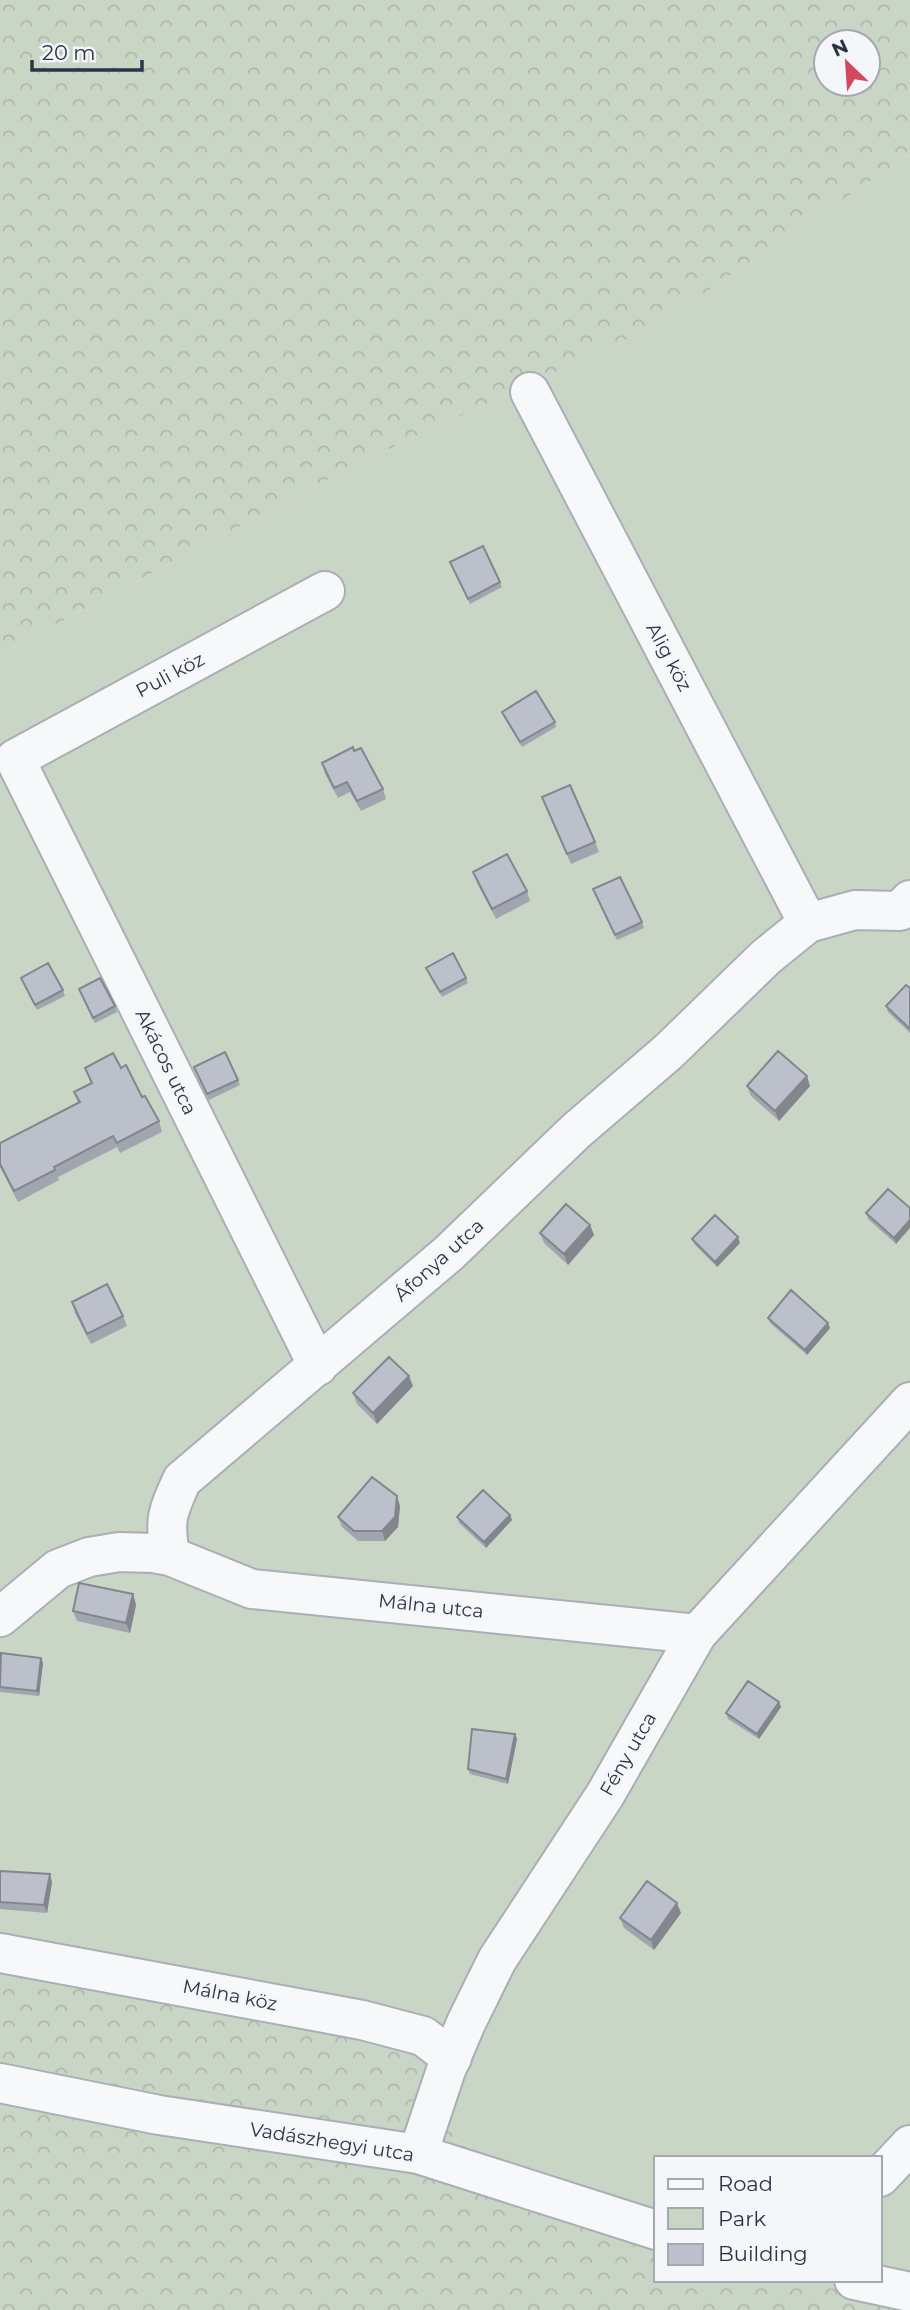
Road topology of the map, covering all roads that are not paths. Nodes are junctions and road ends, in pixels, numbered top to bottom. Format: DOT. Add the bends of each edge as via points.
graph roads {
  1 [pos="530,392"];
  2 [pos="325,591"];
  3 [pos="15,759"];
  4 [pos="910,900"];
  5 [pos="808,923"];
  6 [pos="318,1366"];
  7 [pos="910,1402"];
  8 [pos="170,1556"];
  9 [pos="0,1617"];
  10 [pos="697,1634"];
  11 [pos="0,1953"];
  12 [pos="452,2058"];
  13 [pos="0,2083"];
  14 [pos="910,2145"];
  15 [pos="418,2154"];
  16 [pos="882,2175"];
  17 [pos="654,2229"];
  18 [pos="863,2282"];
  19 [pos="910,2292"];
  1 -- 5 [label="street, Alig köz"];
  2 -- 3 [label="street, Puli köz"];
  3 -- 6 [label="street, Akácos utca"];
  4 -- 5 [label="street, Áfonya utca" via="900,911 855,910"];
  5 -- 6 [label="street, Áfonya utca" via="576,1131 449,1254"];
  6 -- 8 [label="street, Áfonya utca" via="182,1480 167,1513"];
  7 -- 10 [label="street, Fény utca"];
  8 -- 9 [label="street" via="119,1552 89,1557 58,1569"];
  8 -- 10 [label="street, Málna utca" via="251,1589"];
  10 -- 12 [label="street, Fény utca" via="606,1795 498,1960"];
  11 -- 12 [label="street, Málna köz" via="362,2020 423,2036"];
  12 -- 15 [label="street, Fény utca"];
  13 -- 15 [label="street, Vadászhegyi utca" via="159,2116"];
  14 -- 16 [label="street"];
  15 -- 17 [label="street, Vadászhegyi utca"];
  18 -- 19 [label="street"];
}
